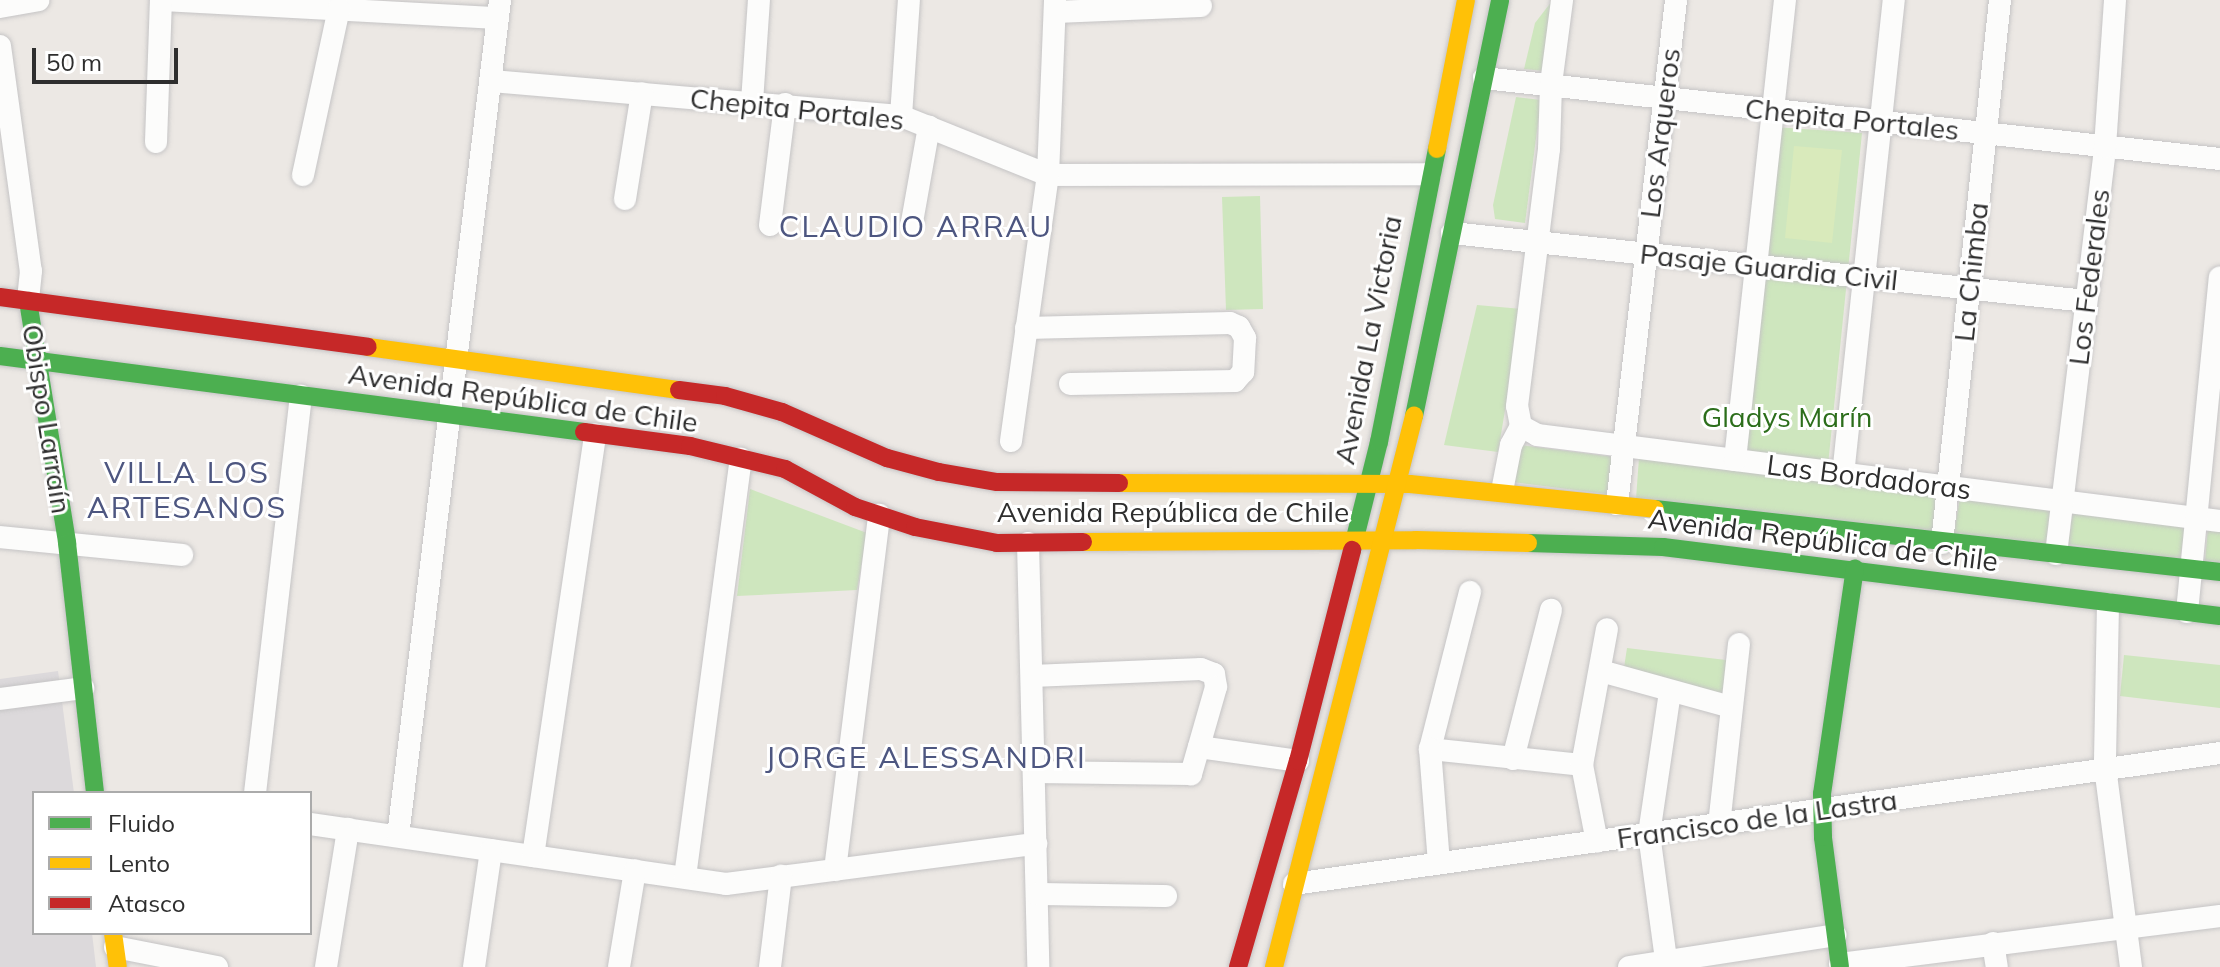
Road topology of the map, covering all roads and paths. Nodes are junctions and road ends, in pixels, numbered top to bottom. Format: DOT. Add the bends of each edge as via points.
graph roads {
  1 [pos="38,0"];
  2 [pos="162,0"];
  3 [pos="759,0"];
  4 [pos="909,0"];
  5 [pos="1466,0"];
  6 [pos="1500,0"];
  7 [pos="1562,0"];
  8 [pos="1676,0"];
  9 [pos="1785,0"];
  10 [pos="1894,0"];
  11 [pos="2000,0"];
  12 [pos="2115,0"];
  13 [pos="1055,6"];
  14 [pos="1201,6"];
  15 [pos="0,7"];
  16 [pos="339,9"];
  17 [pos="499,9"];
  18 [pos="0,46"];
  19 [pos="1484,78"];
  20 [pos="491,81"];
  21 [pos="1551,84"];
  22 [pos="3,92"];
  23 [pos="642,93"];
  24 [pos="1665,97"];
  25 [pos="752,102"];
  26 [pos="785,104"];
  27 [pos="1773,110"];
  28 [pos="901,116"];
  29 [pos="1881,122"];
  30 [pos="929,127"];
  31 [pos="1985,134"];
  32 [pos="156,142"];
  33 [pos="2105,147"];
  34 [pos="2220,159"];
  35 [pos="1430,174"];
  36 [pos="303,175"];
  37 [pos="1048,175"];
  38 [pos="625,199"];
  39 [pos="912,222"];
  40 [pos="770,225"];
  41 [pos="1452,233"];
  42 [pos="1539,243"];
  43 [pos="1646,254"];
  44 [pos="1756,266"];
  45 [pos="1863,277"];
  46 [pos="2220,278"];
  47 [pos="1969,289"];
  48 [pos="0,297"];
  49 [pos="28,301"];
  50 [pos="2086,301"];
  51 [pos="1026,328"];
  52 [pos="0,356"];
  53 [pos="454,358"];
  54 [pos="36,361"];
  55 [pos="1070,384"];
  56 [pos="301,396"];
  57 [pos="447,416"];
  58 [pos="1521,426"];
  59 [pos="595,435"];
  60 [pos="1011,441"];
  61 [pos="1624,446"];
  62 [pos="741,459"];
  63 [pos="1735,460"];
  64 [pos="1843,475"];
  65 [pos="1397,484"];
  66 [pos="1367,485"];
  67 [pos="1948,486"];
  68 [pos="1502,491"];
  69 [pos="2061,500"];
  70 [pos="1617,504"];
  71 [pos="879,515"];
  72 [pos="2196,518"];
  73 [pos="2220,521"];
  74 [pos="0,537"];
  75 [pos="1352,541"];
  76 [pos="1382,541"];
  77 [pos="67,543"];
  78 [pos="1028,543"];
  79 [pos="1942,543"];
  80 [pos="2056,554"];
  81 [pos="182,555"];
  82 [pos="1855,568"];
  83 [pos="2191,568"];
  84 [pos="2220,572"];
  85 [pos="1470,592"];
  86 [pos="2108,604"];
  87 [pos="1551,610"];
  88 [pos="2187,612"];
  89 [pos="2220,616"];
  90 [pos="1607,629"];
  91 [pos="1739,644"];
  92 [pos="1601,671"];
  93 [pos="1032,676"];
  94 [pos="83,688"];
  95 [pos="1670,692"];
  96 [pos="0,699"];
  97 [pos="1731,707"];
  98 [pos="1199,747"];
  99 [pos="1430,749"];
  100 [pos="2220,753"];
  101 [pos="1513,759"];
  102 [pos="1298,761"];
  103 [pos="1582,765"];
  104 [pos="2105,767"];
  105 [pos="1034,772"];
  106 [pos="95,791"];
  107 [pos="255,791"];
  108 [pos="1821,811"];
  109 [pos="312,824"];
  110 [pos="1719,825"];
  111 [pos="348,829"];
  112 [pos="1649,834"];
  113 [pos="398,836"];
  114 [pos="1597,842"];
  115 [pos="1036,844"];
  116 [pos="491,850"];
  117 [pos="533,856"];
  118 [pos="1439,863"];
  119 [pos="635,870"];
  120 [pos="835,870"];
  121 [pos="781,876"];
  122 [pos="685,877"];
  123 [pos="1294,884"];
  124 [pos="1037,894"];
  125 [pos="1166,896"];
  126 [pos="2220,916"];
  127 [pos="2125,926"];
  128 [pos="1836,935"];
  129 [pos="1993,943"];
  130 [pos="115,949"];
  131 [pos="1666,964"];
  132 [pos="1840,966"];
  133 [pos="217,967"];
  134 [pos="326,967"];
  135 [pos="474,967"];
  136 [pos="619,967"];
  137 [pos="770,967"];
  138 [pos="1038,967"];
  139 [pos="1238,967"];
  140 [pos="1274,967"];
  141 [pos="1629,967"];
  142 [pos="1997,967"];
  143 [pos="2131,967"];
  1 -- 15 [label="street"];
  2 -- 16 [label="street"];
  2 -- 32 [label="street"];
  3 -- 25 [label="street"];
  4 -- 28 [label="street"];
  5 -- 35 [label="main road, Avenida La Victoria"];
  6 -- 19 [label="main road, Avenida La Victoria"];
  7 -- 21 [label="street"];
  8 -- 24 [label="street, Los Arqueros"];
  9 -- 27 [label="street"];
  10 -- 29 [label="street"];
  11 -- 31 [label="street, La Chimba"];
  12 -- 33 [label="street, Los Federales"];
  13 -- 14 [label="street"];
  13 -- 37 [label="street"];
  16 -- 17 [label="street"];
  16 -- 36 [label="street"];
  17 -- 20 [label="street"];
  18 -- 22 [label="street, Obispo Larraín"];
  19 -- 21 [label="street, Chepita Portales"];
  19 -- 41 [label="main road, Avenida La Victoria"];
  20 -- 23 [label="street, Chepita Portales"];
  20 -- 53 [label="street"];
  21 -- 24 [label="street, Chepita Portales"];
  21 -- 42 [label="street" via="1551,138"];
  22 -- 49 [label="street, Obispo Larraín" via="31,271"];
  23 -- 25 [label="street, Chepita Portales"];
  23 -- 38 [label="street"];
  24 -- 27 [label="street, Chepita Portales"];
  24 -- 43 [label="street, Los Arqueros"];
  25 -- 26 [label="street, Chepita Portales"];
  26 -- 28 [label="street, Chepita Portales"];
  26 -- 40 [label="street"];
  27 -- 29 [label="street, Chepita Portales"];
  27 -- 44 [label="street"];
  28 -- 30 [label="street, Chepita Portales"];
  29 -- 31 [label="street, Chepita Portales"];
  29 -- 45 [label="street"];
  30 -- 37 [label="street, Chepita Portales"];
  30 -- 39 [label="street"];
  31 -- 33 [label="street, Chepita Portales"];
  31 -- 47 [label="street, La Chimba"];
  33 -- 34 [label="street, Chepita Portales"];
  33 -- 50 [label="street, Los Federales"];
  35 -- 37 [label="street, Chepita Portales"];
  35 -- 66 [label="main road, Avenida La Victoria"];
  37 -- 51 [label="street"];
  41 -- 42 [label="street, Pasaje Guardia Civil"];
  41 -- 65 [label="main road, Avenida La Victoria"];
  42 -- 43 [label="street, Pasaje Guardia Civil"];
  42 -- 58 [label="street" via="1517,406"];
  43 -- 44 [label="street, Pasaje Guardia Civil"];
  43 -- 61 [label="street, Los Arqueros"];
  44 -- 45 [label="street, Pasaje Guardia Civil"];
  44 -- 63 [label="street"];
  45 -- 47 [label="street, Pasaje Guardia Civil"];
  45 -- 64 [label="street"];
  46 -- 72 [label="street"];
  47 -- 50 [label="street, Pasaje Guardia Civil"];
  47 -- 67 [label="street, La Chimba"];
  48 -- 49 [label="main road, Avenida República de Chile"];
  49 -- 53 [label="main road, Avenida República de Chile"];
  49 -- 54 [label="main road, Obispo Larraín"];
  50 -- 69 [label="street, Los Federales"];
  51 -- 55 [label="street" via="1230,323 1245,338 1243,372 1235,381"];
  51 -- 60 [label="street"];
  52 -- 54 [label="main road, Avenida República de Chile"];
  53 -- 57 [label="street"];
  53 -- 66 [label="main road, Avenida República de Chile" via="725,396 782,412 887,458 965,478 1029,484"];
  54 -- 56 [label="main road, Avenida República de Chile"];
  54 -- 77 [label="main road, Obispo Larraín"];
  56 -- 57 [label="main road, Avenida República de Chile"];
  56 -- 107 [label="street"];
  57 -- 59 [label="main road, Avenida República de Chile"];
  57 -- 113 [label="street"];
  58 -- 61 [label="street, Las Bordadoras" via="1537,435"];
  58 -- 68 [label="street" via="1511,445"];
  59 -- 62 [label="main road, Avenida República de Chile" via="690,446"];
  59 -- 117 [label="street"];
  61 -- 63 [label="street, Las Bordadoras"];
  61 -- 70 [label="street, Los Arqueros"];
  62 -- 71 [label="main road, Avenida República de Chile" via="785,469"];
  62 -- 122 [label="street"];
  63 -- 64 [label="street, Las Bordadoras"];
  64 -- 67 [label="street, Las Bordadoras"];
  65 -- 66 [label="main road, Avenida República de Chile"];
  65 -- 68 [label="main road, Avenida República de Chile"];
  65 -- 76 [label="main road, Avenida La Victoria"];
  66 -- 75 [label="main road, Avenida La Victoria"];
  67 -- 69 [label="street, Las Bordadoras"];
  67 -- 79 [label="street, La Chimba"];
  68 -- 70 [label="main road, Avenida República de Chile"];
  69 -- 72 [label="street, Las Bordadoras"];
  69 -- 80 [label="street, Los Federales"];
  70 -- 79 [label="main road, Avenida República de Chile"];
  71 -- 78 [label="main road, Avenida República de Chile" via="997,543"];
  71 -- 120 [label="street"];
  72 -- 73 [label="street, Las Bordadoras"];
  72 -- 83 [label="street"];
  74 -- 77 [label="street"];
  75 -- 76 [label="main road, Avenida República de Chile"];
  75 -- 78 [label="main road, Avenida República de Chile"];
  75 -- 102 [label="main road, Avenida La Victoria"];
  76 -- 82 [label="main road, Avenida República de Chile" via="1663,547"];
  76 -- 123 [label="main road, Avenida La Victoria"];
  77 -- 81 [label="street"];
  77 -- 94 [label="main road, Obispo Larraín"];
  78 -- 93 [label="street"];
  79 -- 80 [label="main road, Avenida República de Chile"];
  80 -- 83 [label="main road, Avenida República de Chile"];
  82 -- 86 [label="main road, Avenida República de Chile"];
  82 -- 108 [label="main road"];
  83 -- 84 [label="main road, Avenida República de Chile"];
  83 -- 88 [label="street"];
  85 -- 99 [label="street"];
  86 -- 88 [label="main road, Avenida República de Chile"];
  86 -- 104 [label="street"];
  87 -- 101 [label="street"];
  88 -- 89 [label="main road, Avenida República de Chile"];
  90 -- 92 [label="street"];
  91 -- 97 [label="street"];
  92 -- 95 [label="street"];
  92 -- 103 [label="street"];
  93 -- 98 [label="street" via="1201,669 1214,674 1216,687"];
  93 -- 105 [label="street"];
  94 -- 96 [label="street"];
  94 -- 106 [label="main road, Obispo Larraín"];
  95 -- 97 [label="street"];
  95 -- 112 [label="street"];
  97 -- 110 [label="street"];
  98 -- 102 [label="street"];
  98 -- 105 [label="street" via="1191,774"];
  99 -- 101 [label="street"];
  99 -- 118 [label="street"];
  100 -- 104 [label="street, Francisco de la Lastra"];
  101 -- 103 [label="street"];
  102 -- 139 [label="main road, Avenida La Victoria"];
  103 -- 114 [label="street"];
  104 -- 108 [label="street, Francisco de la Lastra"];
  104 -- 127 [label="street"];
  105 -- 115 [label="street"];
  108 -- 110 [label="street, Francisco de la Lastra"];
  108 -- 128 [label="main road"];
  109 -- 111 [label="street"];
  110 -- 112 [label="street, Francisco de la Lastra"];
  111 -- 113 [label="street"];
  111 -- 134 [label="street"];
  112 -- 114 [label="street, Francisco de la Lastra"];
  112 -- 131 [label="street"];
  113 -- 116 [label="street"];
  114 -- 118 [label="street, Francisco de la Lastra"];
  115 -- 120 [label="street"];
  115 -- 124 [label="street"];
  116 -- 117 [label="street"];
  116 -- 135 [label="street"];
  117 -- 119 [label="street"];
  118 -- 123 [label="street, Francisco de la Lastra"];
  119 -- 122 [label="street"];
  119 -- 136 [label="street"];
  120 -- 121 [label="street"];
  121 -- 122 [label="street" via="726,884"];
  121 -- 137 [label="street"];
  123 -- 140 [label="main road, Avenida La Victoria"];
  124 -- 125 [label="street"];
  124 -- 138 [label="street"];
  126 -- 127 [label="street"];
  127 -- 129 [label="street"];
  127 -- 143 [label="street"];
  128 -- 131 [label="street"];
  128 -- 132 [label="main road"];
  129 -- 132 [label="street"];
  129 -- 142 [label="street"];
  130 -- 133 [label="street"];
  131 -- 141 [label="street"];
}
